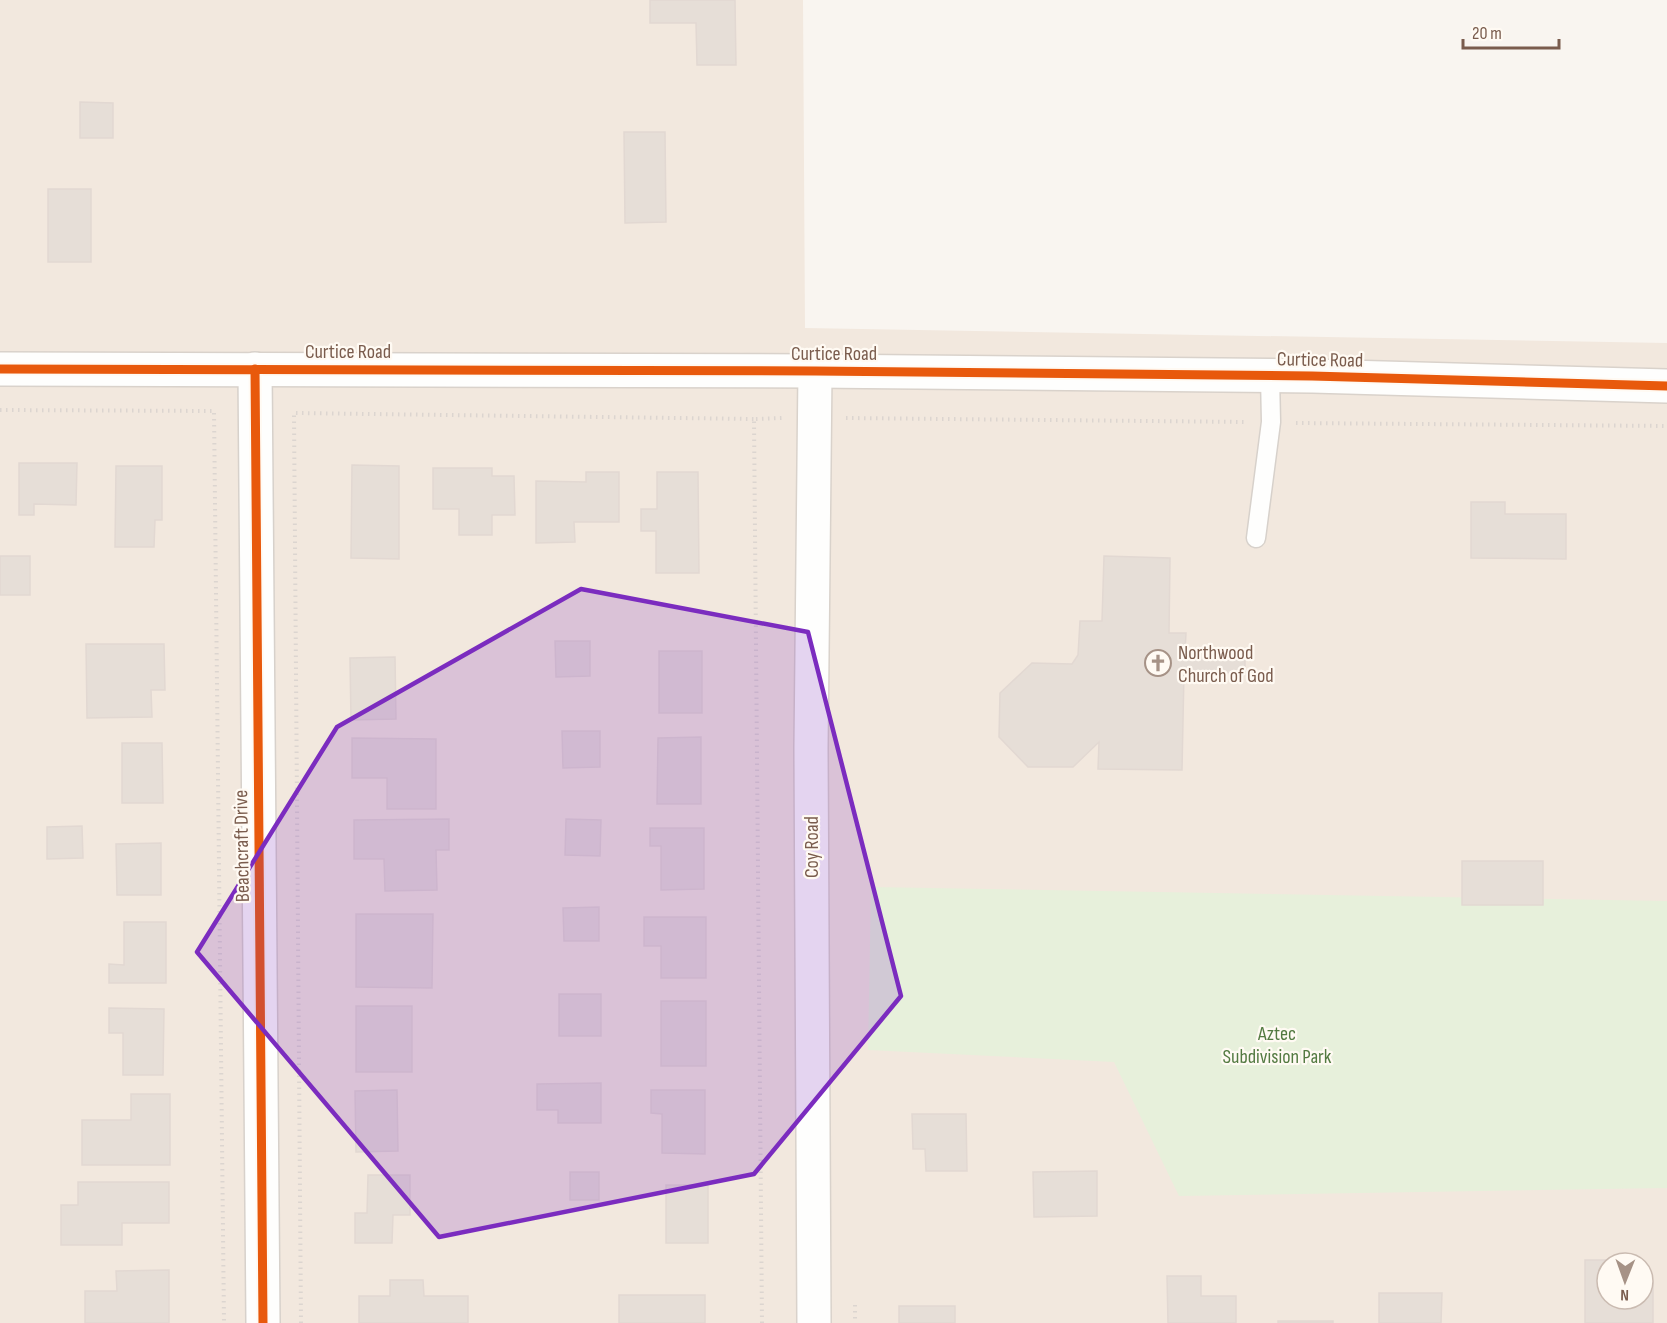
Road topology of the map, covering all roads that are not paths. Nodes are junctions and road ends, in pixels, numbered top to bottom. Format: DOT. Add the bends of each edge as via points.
graph roads {
  1 [pos="0,369"];
  2 [pos="255,369"];
  3 [pos="815,371"];
  4 [pos="1270,376"];
  5 [pos="1667,386"];
  6 [pos="1256,537"];
  7 [pos="263,1323"];
  8 [pos="814,1323"];
  1 -- 2 [label="street, Curtice Road"];
  2 -- 3 [label="street, Curtice Road"];
  2 -- 7 [label="street, Beachcraft Drive"];
  3 -- 4 [label="street, Curtice Road"];
  3 -- 8 [label="street, Coy Road" via="811,748"];
  4 -- 5 [label="street, Curtice Road"];
  4 -- 6 [label="lane" via="1271,422"];
}
